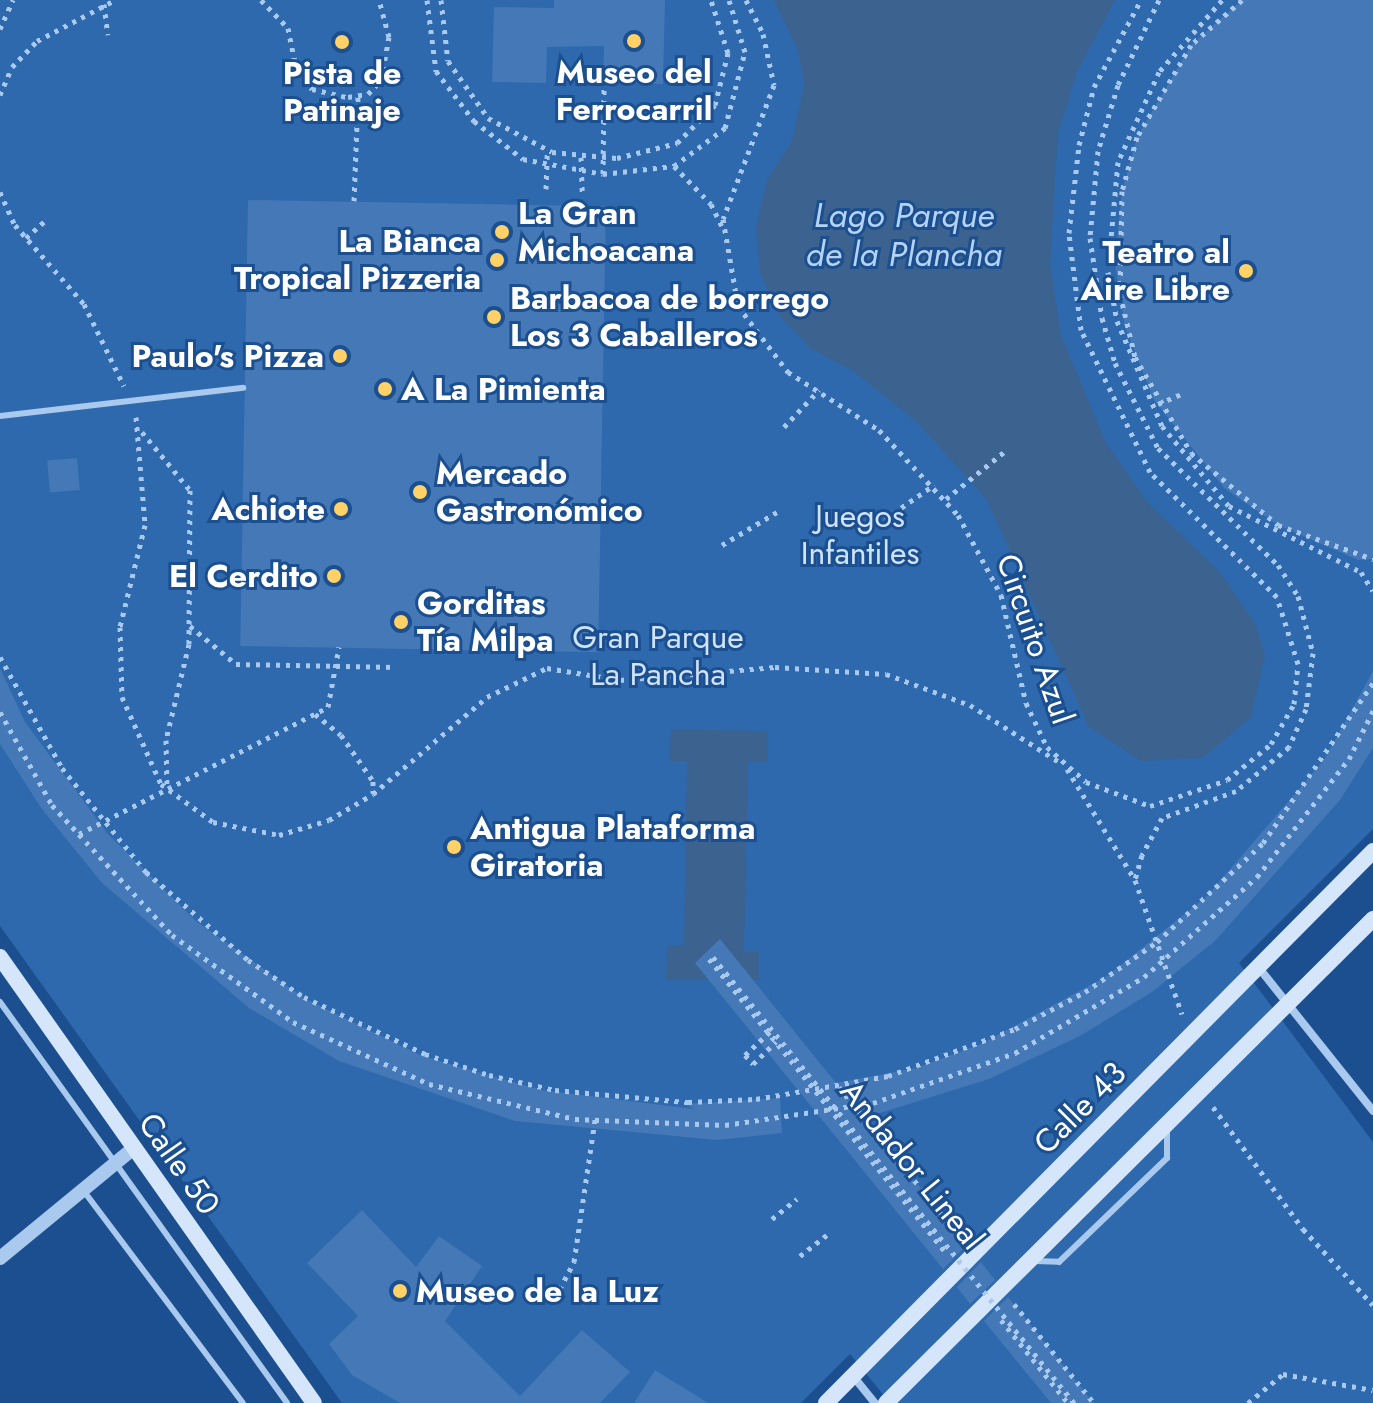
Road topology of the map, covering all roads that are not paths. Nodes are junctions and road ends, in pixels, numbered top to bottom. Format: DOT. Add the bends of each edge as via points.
graph roads {
  1 [pos="243,388"];
  2 [pos="0,416"];
  3 [pos="1373,851"];
  4 [pos="1373,919"];
  5 [pos="0,957"];
  6 [pos="1259,968"];
  7 [pos="0,1002"];
  8 [pos="1289,1006"];
  9 [pos="1373,1111"];
  10 [pos="134,1148"];
  11 [pos="115,1164"];
  12 [pos="83,1190"];
  13 [pos="0,1258"];
  14 [pos="853,1375"];
  15 [pos="243,1403"];
  16 [pos="287,1403"];
  17 [pos="314,1403"];
  18 [pos="826,1403"];
  19 [pos="875,1403"];
  20 [pos="886,1403"];
  1 -- 2 [label="lane"];
  3 -- 6 [label="main road, Calle 43"];
  4 -- 8 [label="main road"];
  5 -- 10 [label="main road, Calle 50"];
  6 -- 8 [label="street"];
  6 -- 14 [label="main road, Calle 43"];
  7 -- 11 [label="lane"];
  8 -- 9 [label="street"];
  8 -- 20 [label="main road"];
  10 -- 11 [label="street"];
  10 -- 17 [label="main road, Calle 50"];
  11 -- 12 [label="street"];
  11 -- 16 [label="lane"];
  12 -- 13 [label="street"];
  12 -- 15 [label="lane"];
  14 -- 18 [label="main road, Calle 43"];
  14 -- 19 [label="street"];
}
